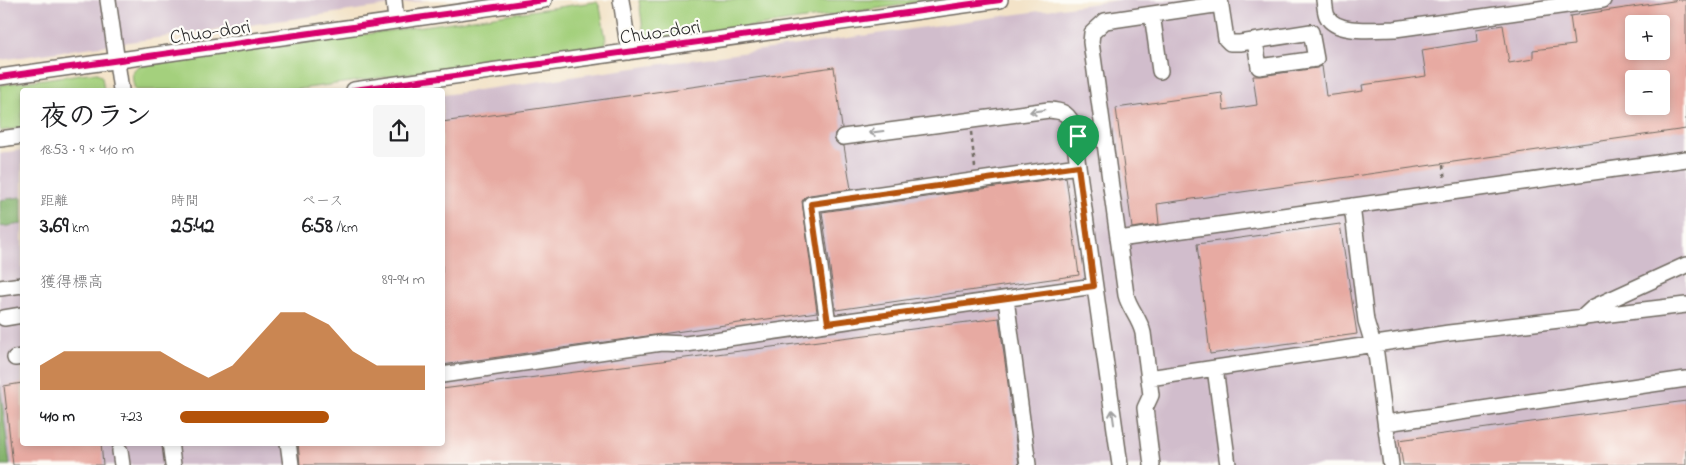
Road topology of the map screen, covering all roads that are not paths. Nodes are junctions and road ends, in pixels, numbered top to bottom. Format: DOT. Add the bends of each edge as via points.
graph roads {
  1 [pos="108,0"];
  2 [pos="394,0"];
  3 [pos="544,0"];
  4 [pos="621,0"];
  5 [pos="1000,0"];
  6 [pos="1324,0"];
  7 [pos="1603,0"];
  8 [pos="1221,2"];
  9 [pos="1152,14"];
  10 [pos="396,21"];
  11 [pos="1255,41"];
  12 [pos="629,52"];
  13 [pos="117,60"];
  14 [pos="1160,71"];
  15 [pos="0,77"];
  16 [pos="121,88"];
  17 [pos="368,88"];
  18 [pos="20,136"];
  19 [pos="843,137"];
  20 [pos="0,139"];
  21 [pos="1686,159"];
  22 [pos="1078,166"];
  23 [pos="1352,206"];
  24 [pos="1119,239"];
  25 [pos="1686,265"];
  26 [pos="20,285"];
  27 [pos="1094,286"];
  28 [pos="0,288"];
  29 [pos="1006,298"];
  30 [pos="1686,305"];
  31 [pos="20,316"];
  32 [pos="4,318"];
  33 [pos="1582,318"];
  34 [pos="828,323"];
  35 [pos="1374,345"];
  36 [pos="1215,368"];
  37 [pos="445,375"];
  38 [pos="1149,378"];
  39 [pos="1686,379"];
  40 [pos="1386,422"];
  41 [pos="171,446"];
  42 [pos="289,446"];
  43 [pos="173,465"];
  44 [pos="291,465"];
  45 [pos="1028,465"];
  46 [pos="1120,465"];
  47 [pos="1152,465"];
  48 [pos="1228,465"];
  49 [pos="1391,465"];
  1 -- 13 [label="street"];
  2 -- 10 [label="street"];
  3 -- 10 [label="street, Chuo-dori"];
  4 -- 12 [label="street"];
  5 -- 12 [label="street, Chuo-dori"];
  6 -- 7 [label="street" via="1327,16 1343,29 1395,29"];
  8 -- 9 [label="street"];
  8 -- 11 [label="street" via="1228,41"];
  9 -- 14 [label="street"];
  9 -- 24 [label="street" via="1105,22 1092,33"];
  10 -- 13 [label="street, Chuo-dori"];
  11 -- 11 [label="street" via="1311,32 1316,59 1258,67"];
  12 -- 17 [label="street, Chuo-dori"];
  13 -- 15 [label="street, Chuo-dori"];
  13 -- 16 [label="street"];
  18 -- 20 [label="street"];
  22 -- 19 [label="street, one-way" via="1072,123 1062,111 1049,110"];
  21 -- 23 [label="street"];
  22 -- 27 [label="street"];
  22 -- 34 [label="street" via="811,204"];
  23 -- 24 [label="street"];
  23 -- 35 [label="street" via="1366,321"];
  24 -- 38 [label="street" via="1126,295 1141,325"];
  25 -- 33 [label="street" via="1594,307"];
  26 -- 28 [label="street"];
  27 -- 29 [label="street"];
  46 -- 27 [label="street, one-way"];
  29 -- 34 [label="street"];
  29 -- 45 [label="street"];
  30 -- 33 [label="street"];
  31 -- 32 [label="street"];
  33 -- 35 [label="street"];
  34 -- 37 [label="street"];
  35 -- 36 [label="street"];
  35 -- 40 [label="street"];
  36 -- 38 [label="street"];
  36 -- 48 [label="street"];
  38 -- 47 [label="street" via="1151,395 1145,408"];
  39 -- 40 [label="street"];
  40 -- 49 [label="street"];
  41 -- 43 [label="street"];
  42 -- 44 [label="street"];
}
